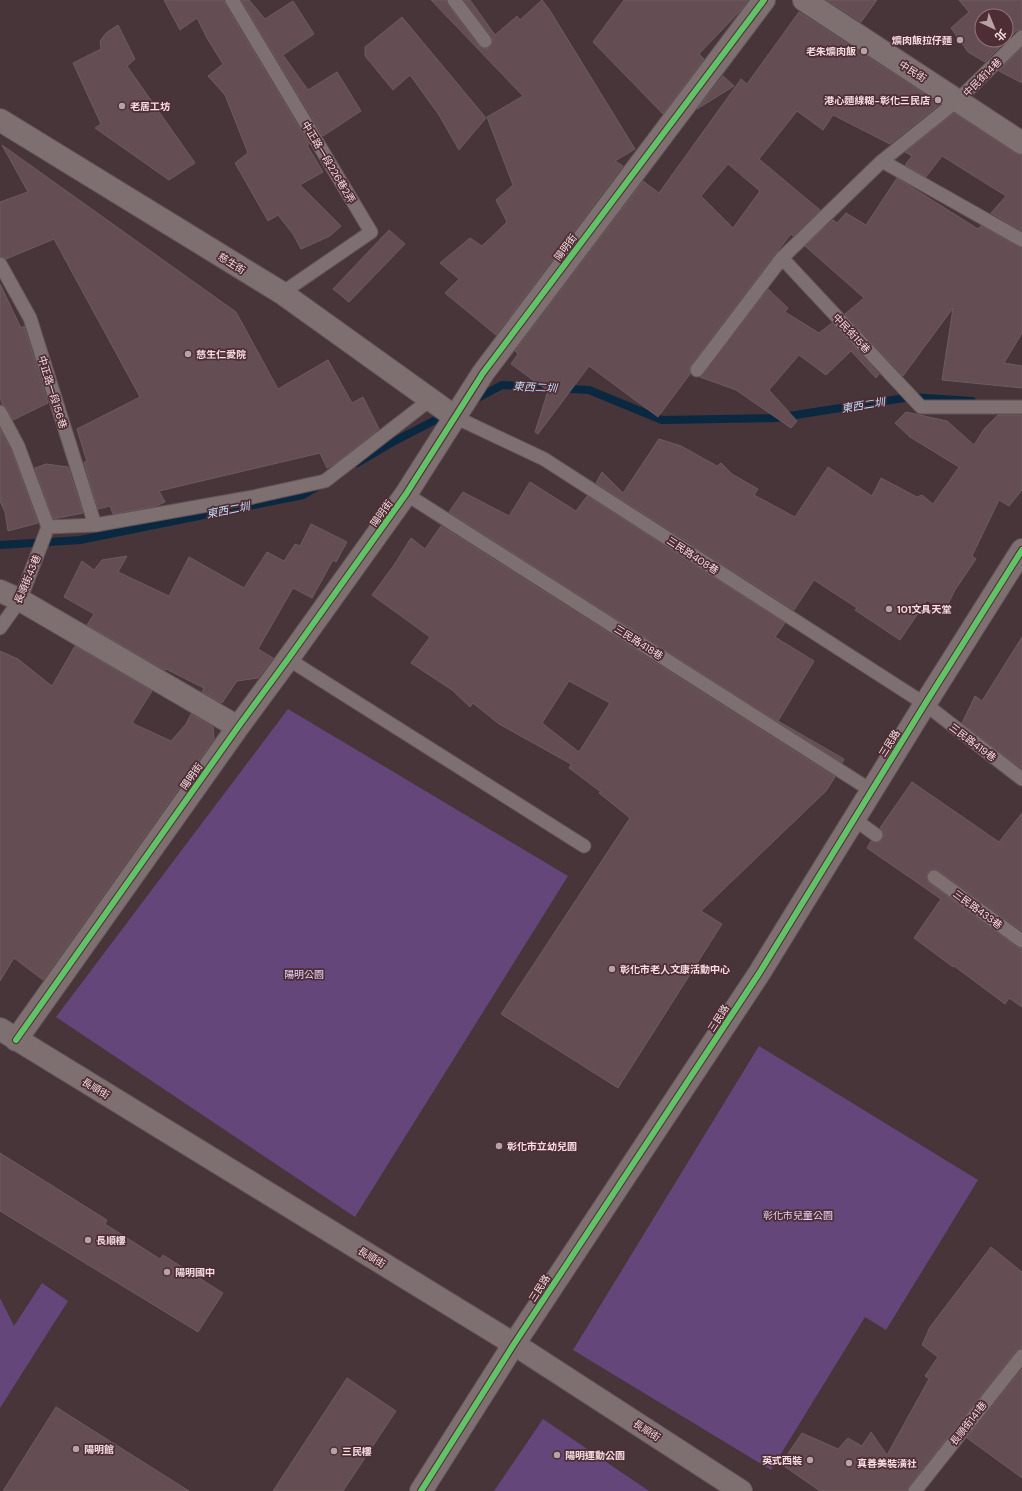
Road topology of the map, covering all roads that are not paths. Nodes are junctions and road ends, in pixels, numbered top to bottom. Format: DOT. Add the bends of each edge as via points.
graph roads {
  1 [pos="232,0"];
  2 [pos="454,0"];
  3 [pos="764,0"];
  4 [pos="804,0"];
  5 [pos="1022,37"];
  6 [pos="485,41"];
  7 [pos="958,100"];
  8 [pos="0,120"];
  9 [pos="1022,143"];
  10 [pos="882,161"];
  11 [pos="1022,240"];
  12 [pos="782,258"];
  13 [pos="0,264"];
  14 [pos="282,293"];
  15 [pos="697,370"];
  16 [pos="431,399"];
  17 [pos="1022,407"];
  18 [pos="0,412"];
  19 [pos="455,417"];
  20 [pos="406,494"];
  21 [pos="95,525"];
  22 [pos="48,527"];
  23 [pos="1022,550"];
  24 [pos="0,591"];
  25 [pos="20,600"];
  26 [pos="0,628"];
  27 [pos="288,659"];
  28 [pos="925,704"];
  29 [pos="238,727"];
  30 [pos="1022,779"];
  31 [pos="872,790"];
  32 [pos="854,819"];
  33 [pos="876,835"];
  34 [pos="584,846"];
  35 [pos="934,877"];
  36 [pos="1022,941"];
  37 [pos="8,1034"];
  38 [pos="514,1344"];
  39 [pos="1022,1356"];
  40 [pos="421,1491"];
  41 [pos="741,1491"];
  42 [pos="915,1491"];
  1 -- 14 [label="lane, 中正路一段226巷2弄" via="371,232"];
  2 -- 6 [label="lane"];
  3 -- 19 [label="street, 陽明街" via="483,373"];
  4 -- 7 [label="street, 中民街"];
  5 -- 7 [label="lane, 中民街14巷"];
  7 -- 9 [label="street, 中民街"];
  7 -- 10 [label="lane"];
  8 -- 14 [label="street, 慈生街"];
  10 -- 11 [label="lane"];
  10 -- 12 [label="lane"];
  12 -- 15 [label="lane"];
  12 -- 17 [label="lane, 中民街15巷" via="921,407"];
  13 -- 21 [label="lane, 中正路一段156巷" via="30,318"];
  14 -- 16 [label="street, 慈生街"];
  16 -- 19 [label="street, 慈生街"];
  16 -- 21 [label="lane" via="325,481 253,497"];
  18 -- 22 [label="lane" via="18,446"];
  19 -- 20 [label="street, 陽明街"];
  19 -- 28 [label="lane, 三民路408巷" via="544,459"];
  20 -- 27 [label="street, 陽明街"];
  20 -- 31 [label="lane, 三民路418巷"];
  21 -- 22 [label="lane"];
  22 -- 25 [label="lane, 長順街43巷"];
  23 -- 28 [label="street, 三民路"];
  24 -- 25 [label="street"];
  25 -- 26 [label="lane, 長順街43巷"];
  25 -- 29 [label="street"];
  27 -- 29 [label="street, 陽明街"];
  27 -- 34 [label="lane"];
  28 -- 30 [label="lane, 三民路419巷"];
  28 -- 31 [label="street, 三民路"];
  29 -- 37 [label="street, 陽明街"];
  31 -- 32 [label="street, 三民路"];
  32 -- 33 [label="lane"];
  32 -- 38 [label="street, 三民路" via="760,972"];
  35 -- 36 [label="lane, 三民路433巷"];
  37 -- 38 [label="street, 長順街"];
  38 -- 40 [label="street, 三民路"];
  38 -- 41 [label="street, 長順街"];
  39 -- 42 [label="lane, 長順街141巷"];
}
